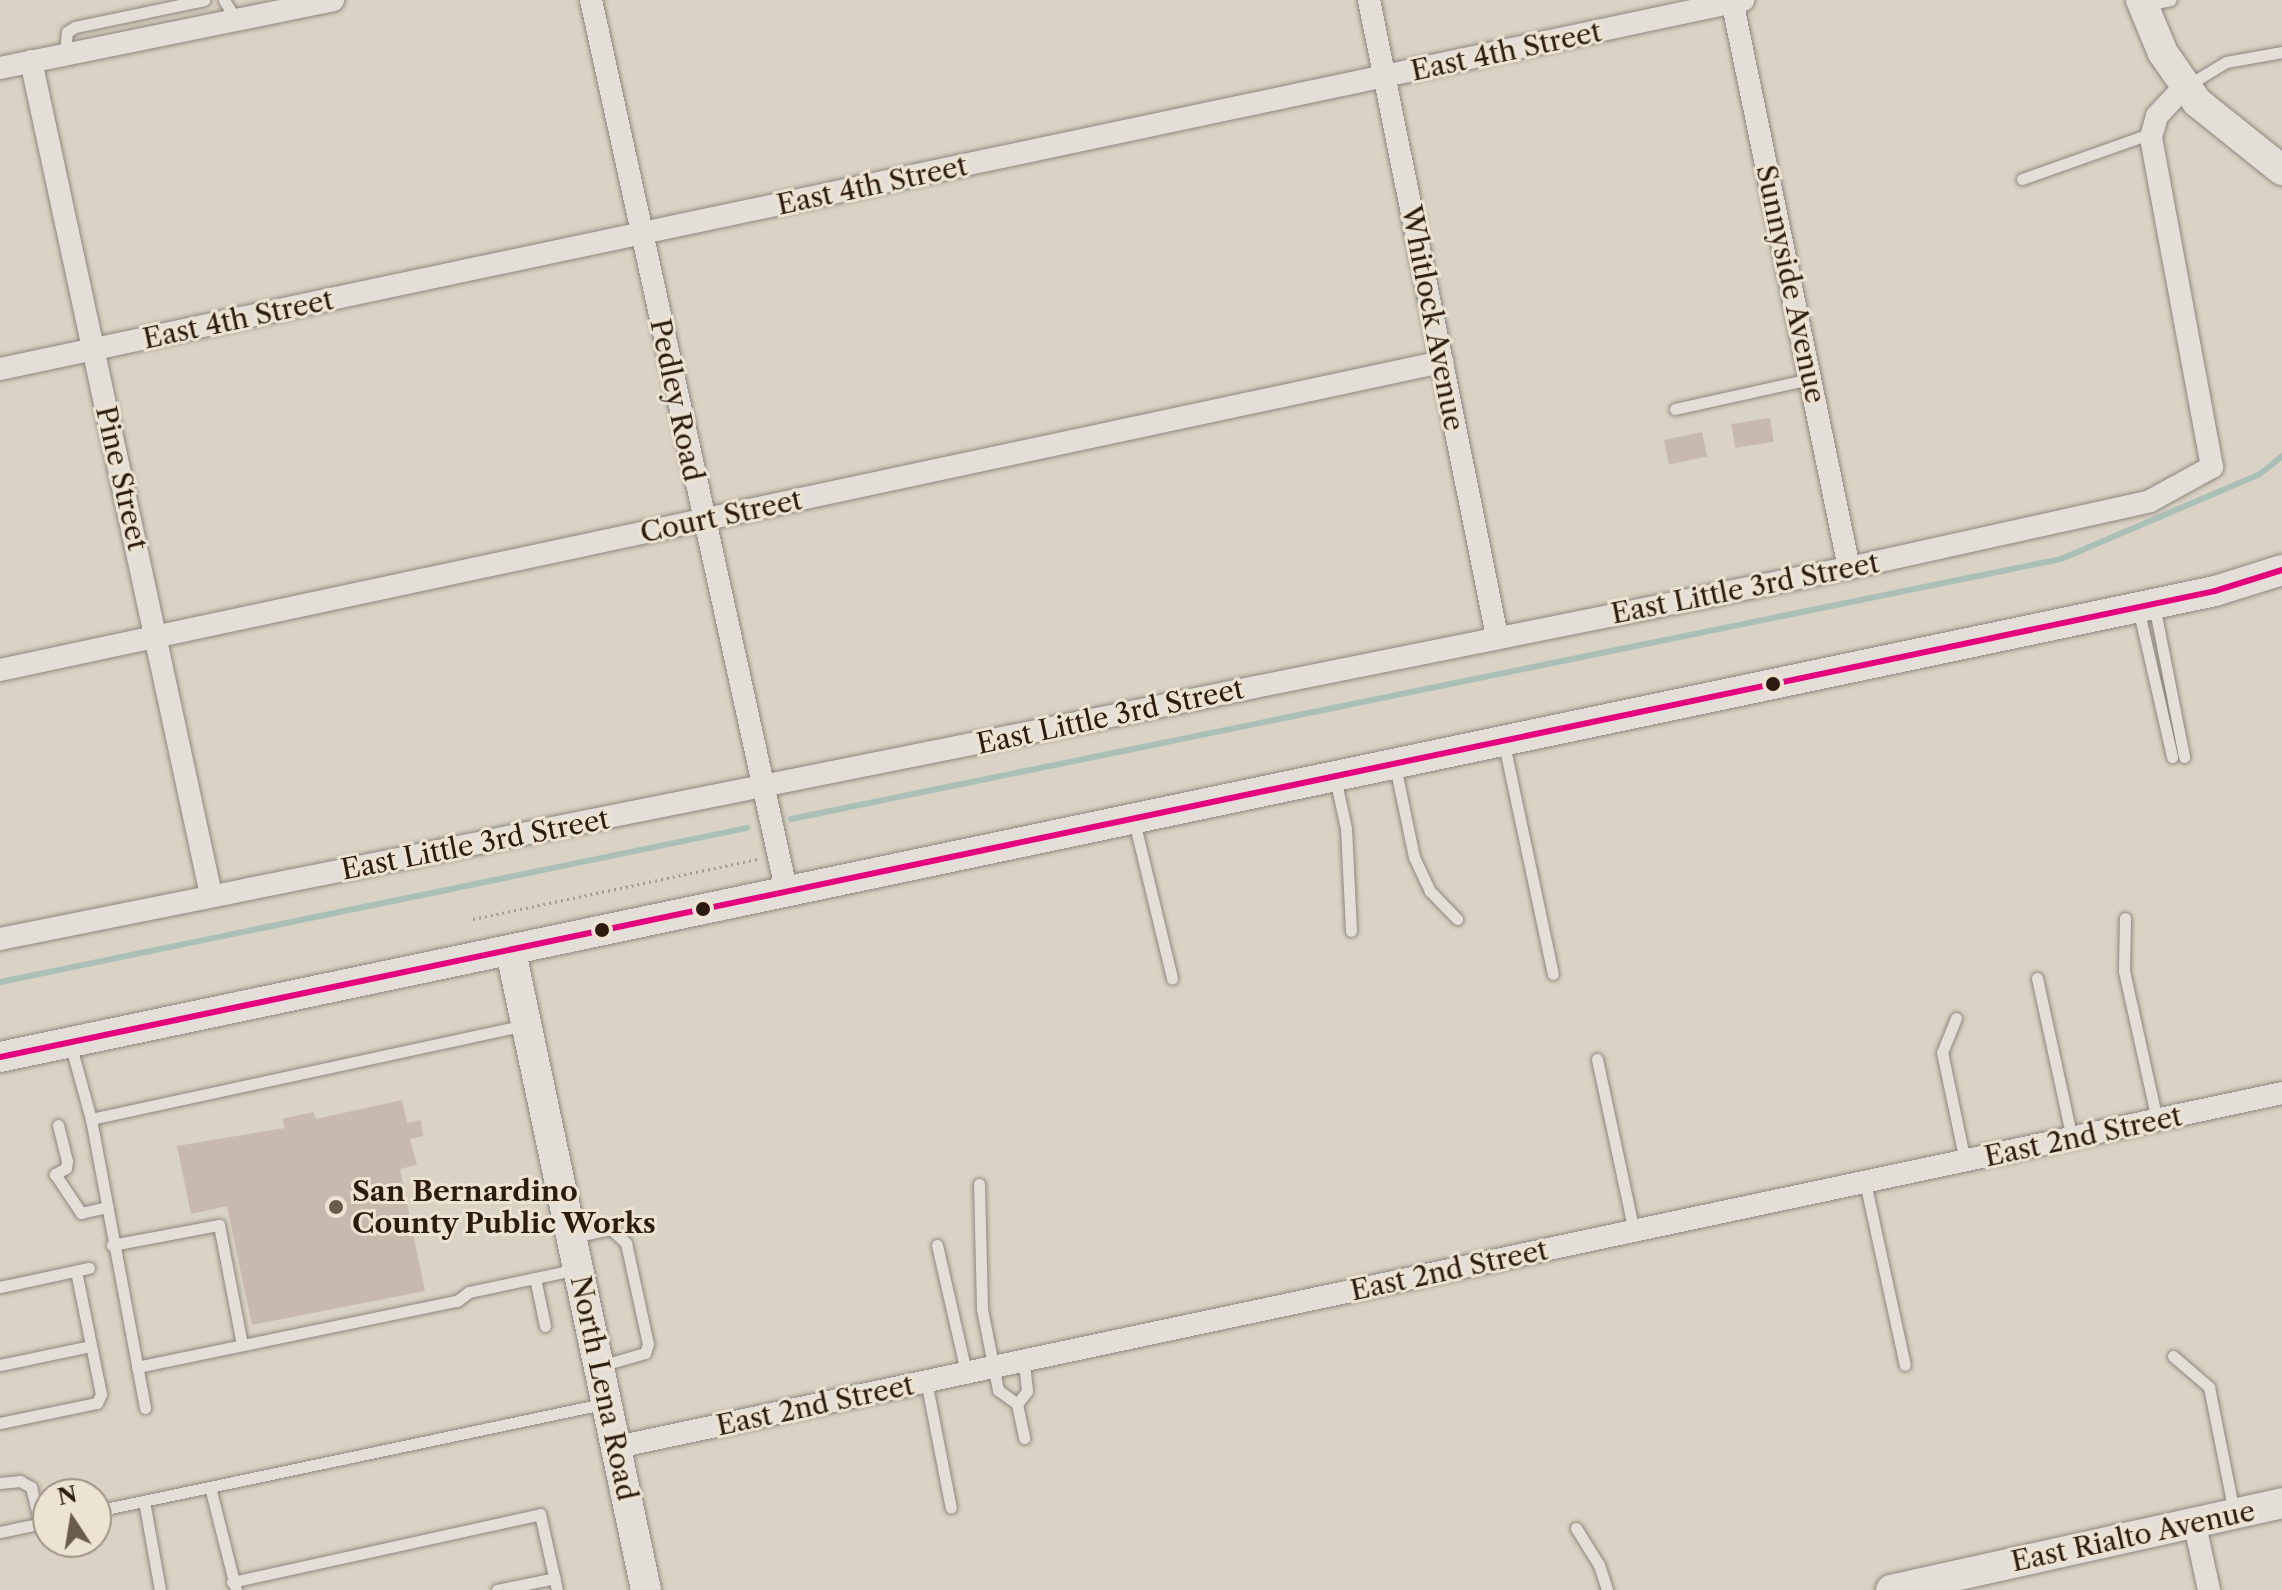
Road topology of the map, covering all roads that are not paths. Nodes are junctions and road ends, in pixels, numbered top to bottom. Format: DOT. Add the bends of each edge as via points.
graph roads {
  1 [pos="204,0"];
  2 [pos="224,0"];
  3 [pos="333,0"];
  4 [pos="591,0"];
  5 [pos="1369,0"];
  6 [pos="1736,1"];
  7 [pos="2151,2"];
  8 [pos="236,20"];
  9 [pos="2282,52"];
  10 [pos="65,54"];
  11 [pos="31,61"];
  12 [pos="0,68"];
  13 [pos="1384,77"];
  14 [pos="2184,87"];
  15 [pos="2152,133"];
  16 [pos="2282,170"];
  17 [pos="2022,179"];
  18 [pos="641,234"];
  19 [pos="93,350"];
  20 [pos="1442,362"];
  21 [pos="0,369"];
  22 [pos="1810,379"];
  23 [pos="1675,409"];
  24 [pos="703,520"];
  25 [pos="1849,568"];
  26 [pos="2282,570"];
  27 [pos="2146,606"];
  28 [pos="158,636"];
  29 [pos="1497,636"];
  30 [pos="0,670"];
  31 [pos="1504,741"];
  32 [pos="2178,757"];
  33 [pos="1395,765"];
  34 [pos="1335,777"];
  35 [pos="763,788"];
  36 [pos="1134,820"];
  37 [pos="787,894"];
  38 [pos="211,895"];
  39 [pos="2125,918"];
  40 [pos="1457,919"];
  41 [pos="1351,931"];
  42 [pos="0,939"];
  43 [pos="511,952"];
  44 [pos="1553,974"];
  45 [pos="1172,978"];
  46 [pos="2037,978"];
  47 [pos="1956,1018"];
  48 [pos="527,1025"];
  49 [pos="69,1043"];
  50 [pos="0,1057"];
  51 [pos="1597,1059"];
  52 [pos="2282,1093"];
  53 [pos="91,1119"];
  54 [pos="2157,1120"];
  55 [pos="58,1125"];
  56 [pos="2072,1138"];
  57 [pos="1965,1161"];
  58 [pos="1865,1182"];
  59 [pos="979,1184"];
  60 [pos="107,1207"];
  61 [pos="1634,1231"];
  62 [pos="572,1237"];
  63 [pos="112,1245"];
  64 [pos="937,1245"];
  65 [pos="89,1268"];
  66 [pos="579,1268"];
  67 [pos="76,1271"];
  68 [pos="535,1278"];
  69 [pos="0,1287"];
  70 [pos="545,1326"];
  71 [pos="242,1344"];
  72 [pos="91,1346"];
  73 [pos="2173,1356"];
  74 [pos="1024,1360"];
  75 [pos="0,1365"];
  76 [pos="1905,1365"];
  77 [pos="599,1366"];
  78 [pos="137,1367"];
  79 [pos="992,1367"];
  80 [pos="966,1372"];
  81 [pos="926,1381"];
  82 [pos="607,1402"];
  83 [pos="1017,1404"];
  84 [pos="145,1408"];
  85 [pos="0,1423"];
  86 [pos="1024,1438"];
  87 [pos="617,1447"];
  88 [pos="0,1483"];
  89 [pos="210,1487"];
  90 [pos="32,1490"];
  91 [pos="144,1501"];
  92 [pos="2282,1503"];
  93 [pos="112,1508"];
  94 [pos="951,1508"];
  95 [pos="2234,1513"];
  96 [pos="2194,1521"];
  97 [pos="32,1525"];
  98 [pos="1576,1528"];
  99 [pos="0,1532"];
  100 [pos="556,1584"];
  101 [pos="234,1586"];
  102 [pos="160,1590"];
  103 [pos="497,1590"];
  104 [pos="646,1590"];
  105 [pos="1607,1590"];
  106 [pos="1891,1590"];
  107 [pos="2209,1590"];
  1 -- 10 [label="lane" via="75,27 67,32"];
  2 -- 8 [label="lane"];
  3 -- 8 [label="street"];
  4 -- 18 [label="street, Pedley Road"];
  5 -- 13 [label="street, Whitlock Avenue"];
  6 -- 13 [label="street, East 4th Street"];
  6 -- 22 [label="street, Sunnyside Avenue"];
  7 -- 14 [label="main road"];
  8 -- 10 [label="street"];
  9 -- 14 [label="lane" via="2226,62"];
  10 -- 11 [label="street"];
  11 -- 12 [label="street"];
  11 -- 19 [label="street, Pine Street"];
  13 -- 18 [label="street, East 4th Street"];
  13 -- 20 [label="street, Whitlock Avenue"];
  14 -- 15 [label="street" via="2165,104"];
  14 -- 16 [label="main road" via="2219,122"];
  15 -- 17 [label="lane"];
  15 -- 25 [label="street, East Little 3rd Street" via="2212,467 2150,501"];
  18 -- 19 [label="street, East 4th Street"];
  18 -- 24 [label="street, Pedley Road"];
  19 -- 21 [label="street, East 4th Street"];
  19 -- 28 [label="street, Pine Street"];
  20 -- 24 [label="street, Court Street"];
  20 -- 29 [label="street, Whitlock Avenue"];
  22 -- 23 [label="lane"];
  22 -- 25 [label="street, Sunnyside Avenue"];
  24 -- 28 [label="street, Court Street"];
  24 -- 35 [label="street, Pedley Road"];
  25 -- 29 [label="street, East Little 3rd Street"];
  26 -- 27 [label="main road"];
  27 -- 31 [label="main road"];
  27 -- 32 [label="lane"];
  28 -- 30 [label="street, Court Street"];
  28 -- 38 [label="street, Pine Street"];
  29 -- 35 [label="street, East Little 3rd Street"];
  31 -- 33 [label="main road"];
  31 -- 44 [label="lane"];
  33 -- 34 [label="main road"];
  33 -- 40 [label="lane" via="1414,857 1430,891"];
  34 -- 36 [label="main road"];
  34 -- 41 [label="lane" via="1346,828"];
  35 -- 37 [label="street, Pedley Road"];
  35 -- 38 [label="street, East Little 3rd Street"];
  36 -- 37 [label="main road"];
  36 -- 45 [label="lane"];
  37 -- 43 [label="main road"];
  38 -- 42 [label="street, East Little 3rd Street"];
  39 -- 54 [label="lane" via="2124,971"];
  43 -- 48 [label="main road, North Lena Road"];
  43 -- 49 [label="main road"];
  46 -- 56 [label="lane"];
  47 -- 57 [label="lane" via="1942,1052"];
  48 -- 53 [label="lane"];
  48 -- 62 [label="main road, North Lena Road"];
  49 -- 50 [label="main road"];
  49 -- 53 [label="lane"];
  51 -- 61 [label="lane"];
  52 -- 54 [label="street, East 2nd Street"];
  53 -- 60 [label="lane"];
  54 -- 56 [label="street, East 2nd Street"];
  55 -- 60 [label="lane" via="67,1161 66,1168 55,1174 81,1213"];
  56 -- 57 [label="street, East 2nd Street"];
  57 -- 58 [label="street, East 2nd Street"];
  58 -- 61 [label="street, East 2nd Street"];
  58 -- 76 [label="lane"];
  59 -- 79 [label="lane" via="982,1309"];
  60 -- 63 [label="lane"];
  61 -- 74 [label="street, East 2nd Street"];
  62 -- 66 [label="main road, North Lena Road"];
  62 -- 77 [label="lane" via="611,1229 626,1243 645,1329 645,1353"];
  63 -- 71 [label="lane" via="219,1225"];
  63 -- 78 [label="lane"];
  64 -- 80 [label="lane"];
  65 -- 67 [label="lane"];
  66 -- 68 [label="lane"];
  66 -- 77 [label="main road, North Lena Road"];
  67 -- 69 [label="lane"];
  67 -- 72 [label="lane"];
  68 -- 70 [label="lane"];
  68 -- 71 [label="lane" via="469,1292 457,1301"];
  71 -- 78 [label="lane"];
  72 -- 75 [label="lane"];
  72 -- 85 [label="lane" via="101,1394 97,1403"];
  73 -- 95 [label="lane" via="2209,1387"];
  74 -- 79 [label="street, East 2nd Street"];
  74 -- 83 [label="lane" via="1027,1391"];
  77 -- 82 [label="main road, North Lena Road"];
  78 -- 84 [label="lane"];
  79 -- 80 [label="street, East 2nd Street"];
  79 -- 83 [label="lane" via="998,1390"];
  80 -- 81 [label="street, East 2nd Street"];
  81 -- 87 [label="street, East 2nd Street"];
  81 -- 94 [label="lane"];
  82 -- 87 [label="main road, North Lena Road"];
  82 -- 89 [label="lane"];
  83 -- 86 [label="lane"];
  87 -- 104 [label="main road, North Lena Road"];
  88 -- 90 [label="lane" via="20,1481"];
  89 -- 91 [label="lane"];
  89 -- 101 [label="lane"];
  91 -- 93 [label="lane"];
  91 -- 102 [label="lane"];
  92 -- 95 [label="main road, East Rialto Avenue"];
  95 -- 96 [label="main road, East Rialto Avenue"];
  96 -- 106 [label="main road, East Rialto Avenue"];
  96 -- 107 [label="street"];
  97 -- 99 [label="lane"];
  98 -- 105 [label="lane" via="1599,1565"];
  100 -- 101 [label="lane" via="540,1514"];
  100 -- 103 [label="lane"];
}
